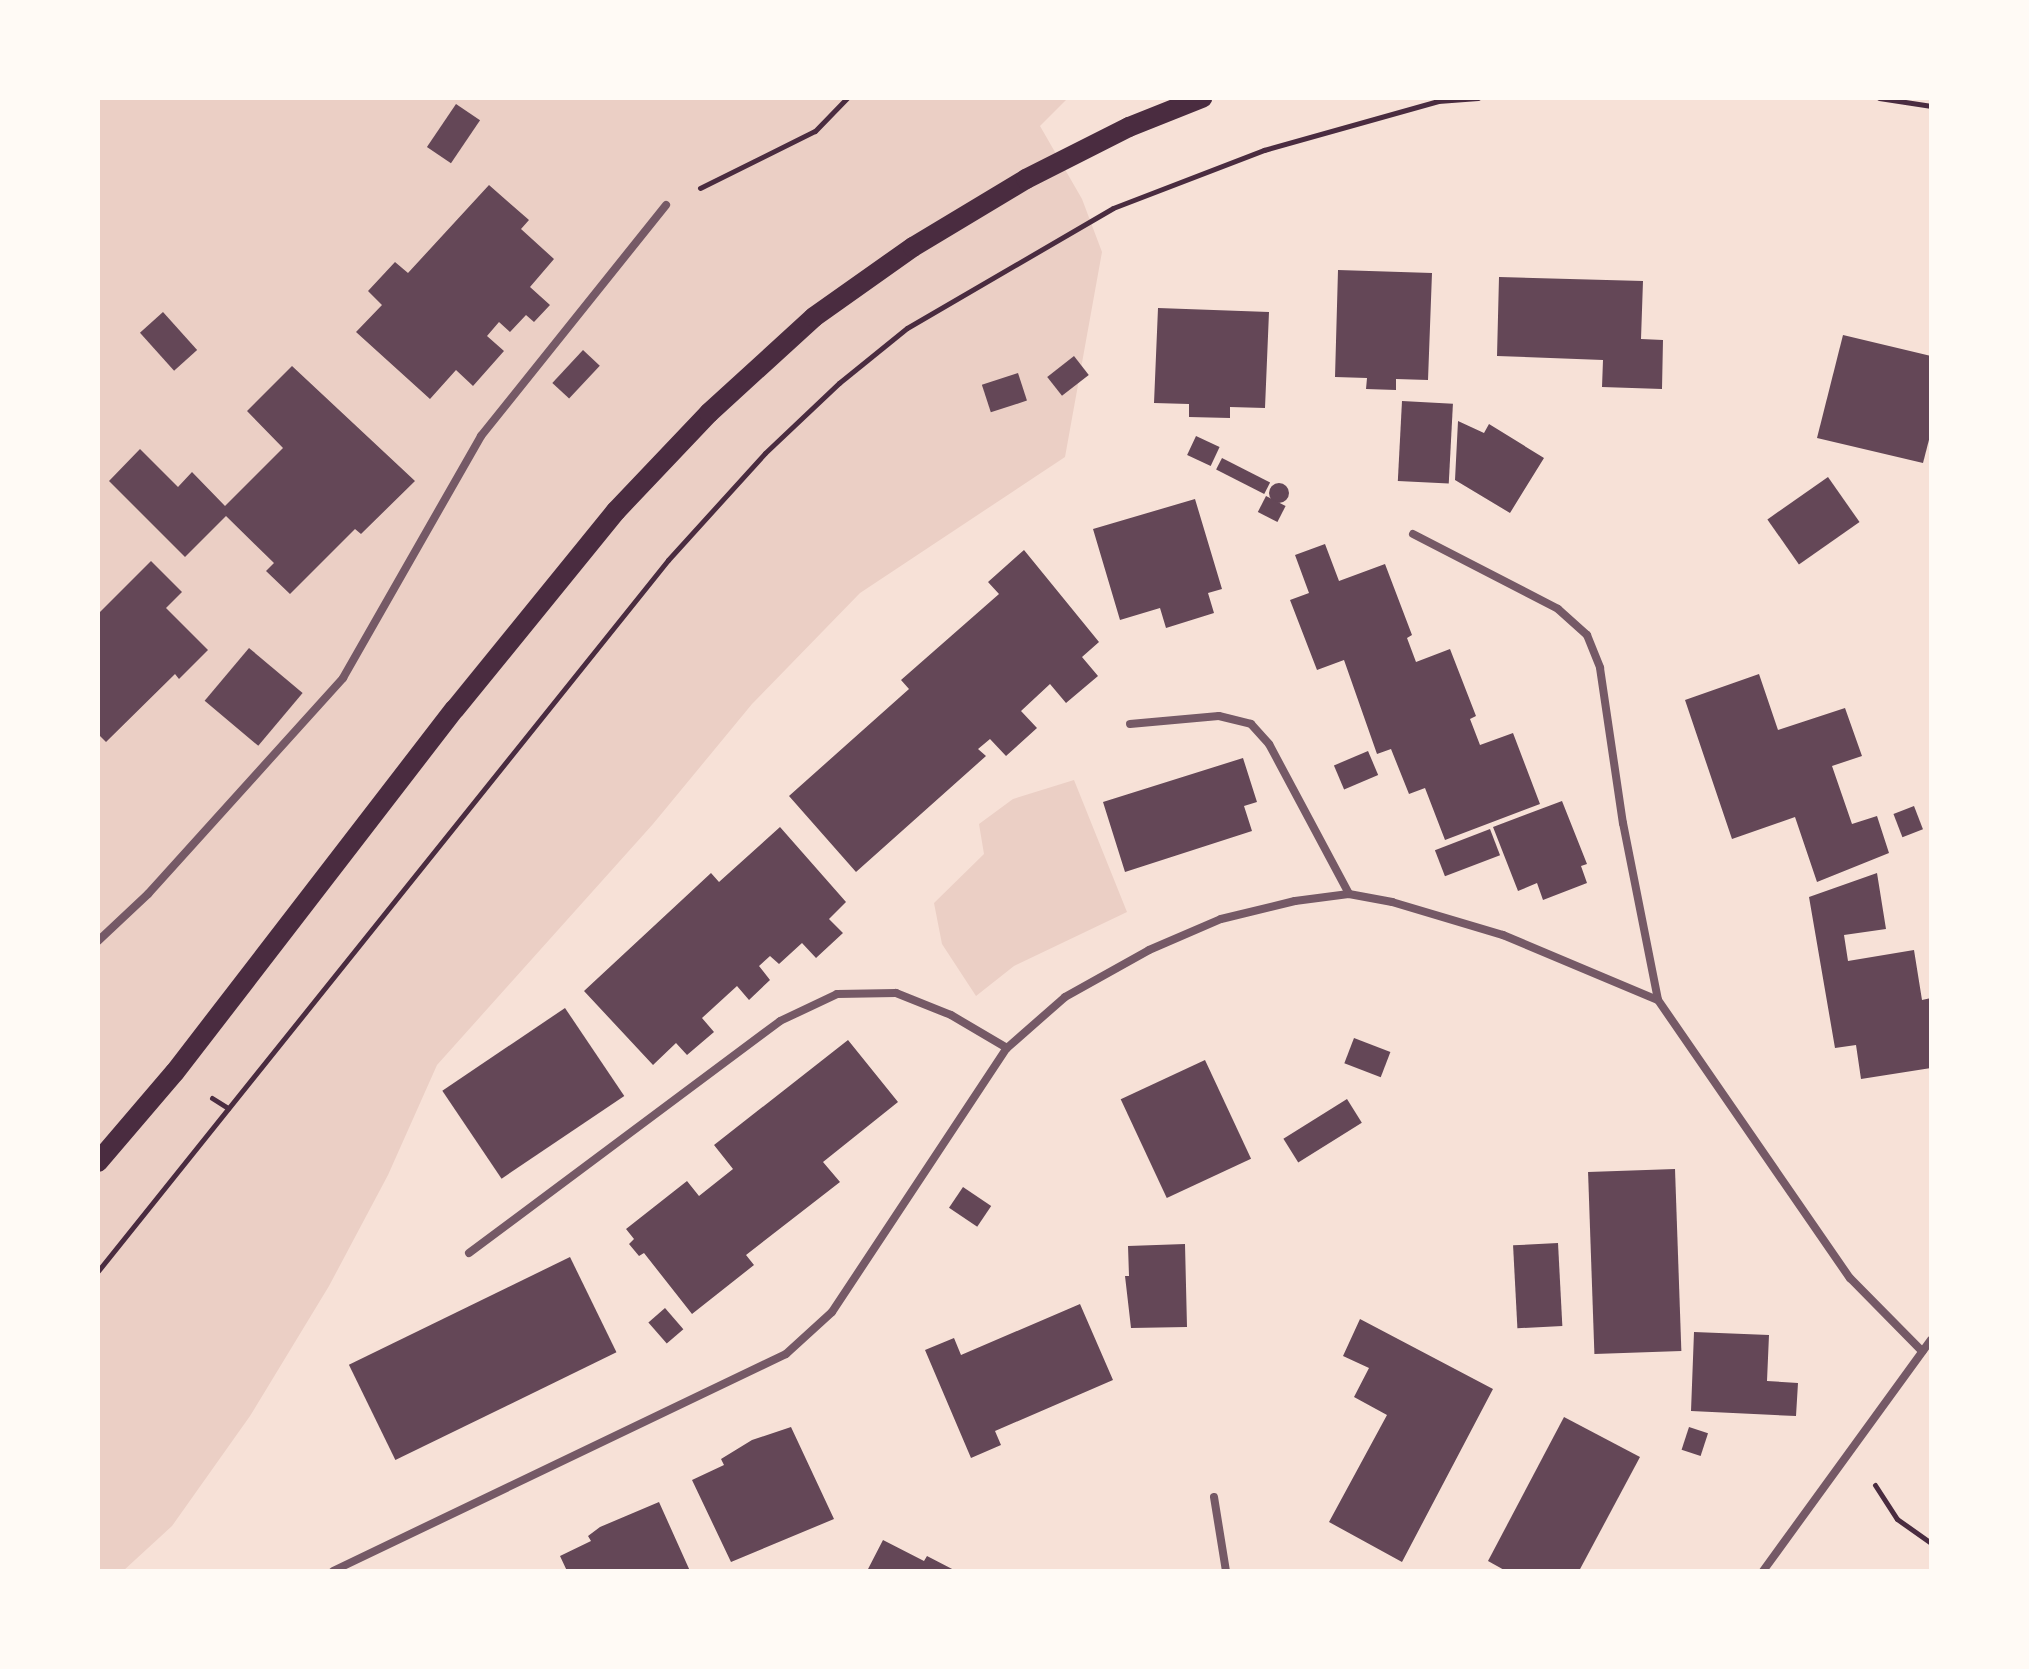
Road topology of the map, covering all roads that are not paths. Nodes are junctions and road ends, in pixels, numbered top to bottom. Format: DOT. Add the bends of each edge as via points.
graph roads {
  1 [pos="1202,98"];
  2 [pos="666,205"];
  3 [pos="1413,534"];
  4 [pos="1130,724"];
  5 [pos="1349,894"];
  6 [pos="98,941"];
  7 [pos="1658,1000"];
  8 [pos="1007,1048"];
  9 [pos="98,1162"];
  10 [pos="469,1253"];
  11 [pos="1931,1340"];
  12 [pos="1922,1351"];
  13 [pos="1214,1497"];
  14 [pos="333,1571"];
  15 [pos="1226,1571"];
  16 [pos="1763,1571"];
  1 -- 9 [label="main road" via="1129,127 1026,179 913,247 814,317 709,413 606,523 175,1072"];
  2 -- 6 [label="street" via="481,436 343,678 148,894"];
  3 -- 7 [label="street" via="1558,609 1587,635 1600,668 1623,823"];
  4 -- 5 [label="street" via="1219,716 1251,724 1269,744"];
  5 -- 7 [label="street" via="1503,935"];
  5 -- 8 [label="street" via="1221,919 1149,950 1065,997"];
  7 -- 12 [label="street" via="1850,1278"];
  8 -- 10 [label="street" via="951,1015 896,993 837,994 780,1021"];
  8 -- 14 [label="street" via="832,1312 786,1354"];
  11 -- 12 [label="street"];
  12 -- 16 [label="street"];
  13 -- 15 [label="street"];
}
